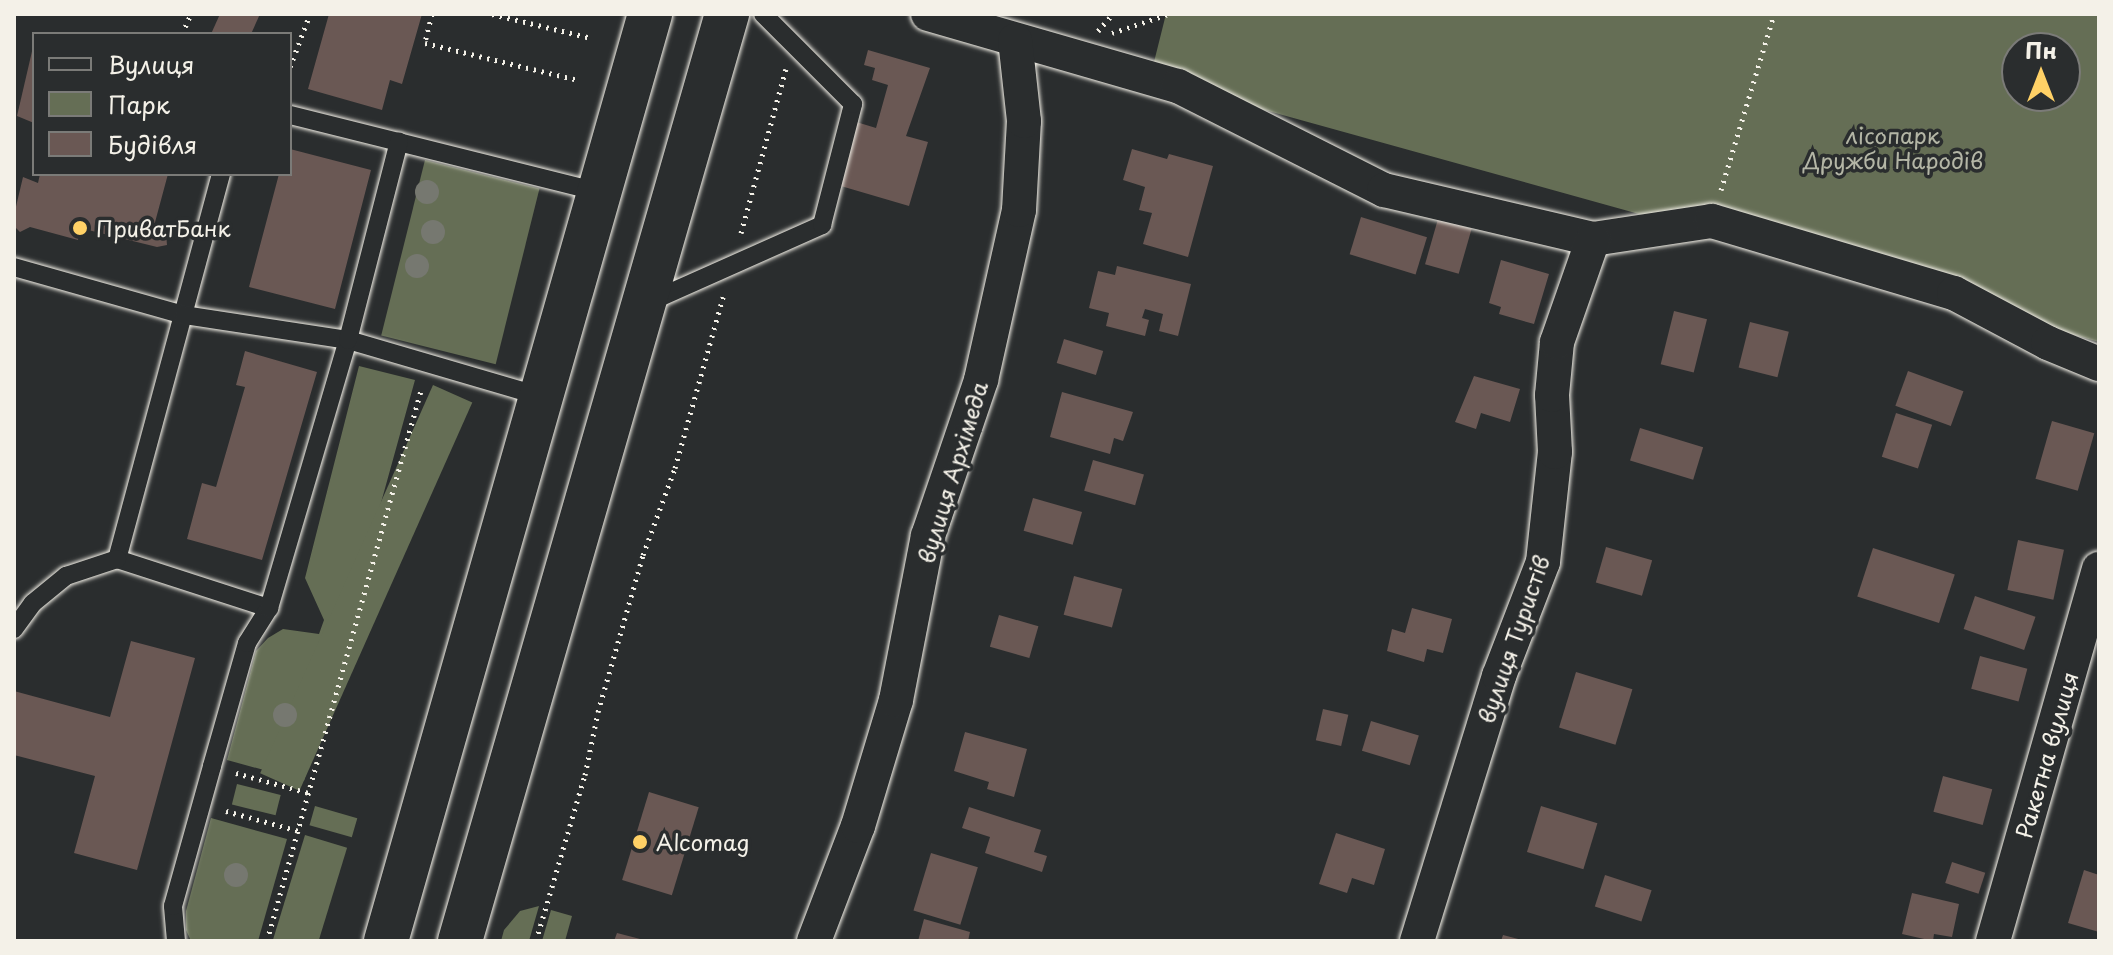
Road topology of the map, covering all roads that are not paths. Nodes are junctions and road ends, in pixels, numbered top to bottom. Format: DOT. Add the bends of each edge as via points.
graph roads {
  1 [pos="650,14"];
  2 [pos="727,14"];
  3 [pos="763,14"];
  4 [pos="928,14"];
  5 [pos="1015,40"];
  6 [pos="292,115"];
  7 [pos="399,141"];
  8 [pos="220,176"];
  9 [pos="598,192"];
  10 [pos="1593,239"];
  11 [pos="14,267"];
  12 [pos="644,304"];
  13 [pos="184,315"];
  14 [pos="348,340"];
  15 [pos="2099,364"];
  16 [pos="540,396"];
  17 [pos="117,559"];
  18 [pos="2099,569"];
  19 [pos="269,608"];
  20 [pos="14,629"];
  21 [pos="176,941"];
  22 [pos="386,941"];
  23 [pos="460,941"];
  24 [pos="814,941"];
  25 [pos="1417,941"];
  26 [pos="1993,941"];
  1 -- 9 [label="main road"];
  2 -- 12 [label="main road"];
  3 -- 12 [label="lane" via="853,104 822,225"];
  4 -- 5 [label="street"];
  5 -- 10 [label="street" via="1178,86 1384,190"];
  5 -- 24 [label="street, вулиця Архімеда" via="1024,121 1019,210 981,380 928,536 896,700 858,826"];
  6 -- 7 [label="lane"];
  7 -- 9 [label="lane"];
  7 -- 14 [label="lane"];
  8 -- 13 [label="lane"];
  9 -- 16 [label="main road"];
  10 -- 15 [label="street" via="1712,221 1954,293"];
  10 -- 25 [label="street, вулиця Туристів" via="1557,342 1552,395 1555,452 1543,562 1499,676"];
  11 -- 13 [label="lane"];
  12 -- 23 [label="main road"];
  13 -- 14 [label="lane"];
  13 -- 17 [label="lane"];
  14 -- 16 [label="lane"];
  14 -- 19 [label="lane"];
  16 -- 22 [label="main road"];
  17 -- 19 [label="lane"];
  17 -- 20 [label="lane" via="66,576 33,603"];
  18 -- 26 [label="street, Ракетна вулиця"];
  19 -- 21 [label="lane" via="247,643 201,805 173,906"];
}
